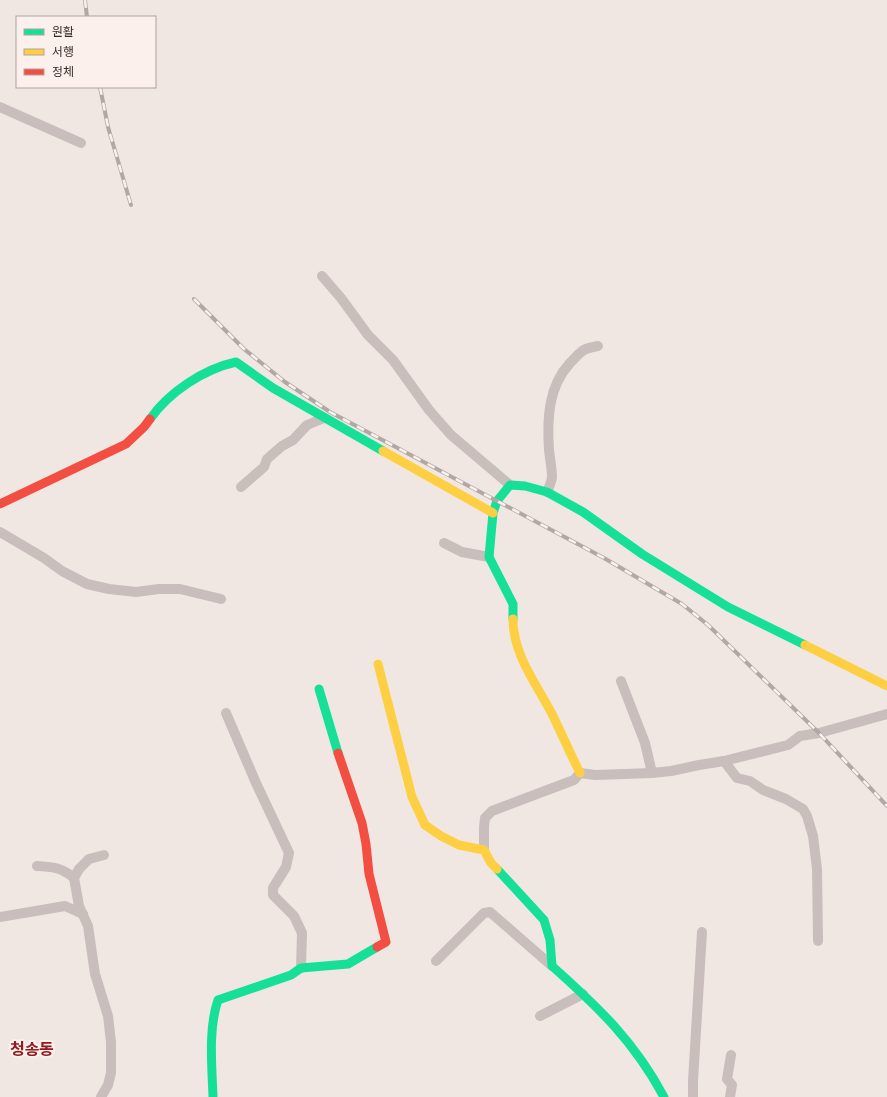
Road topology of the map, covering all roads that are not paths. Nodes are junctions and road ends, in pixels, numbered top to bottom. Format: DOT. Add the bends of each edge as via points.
graph roads {
  1 [pos="0,107"];
  2 [pos="81,143"];
  3 [pos="322,276"];
  4 [pos="598,346"];
  5 [pos="324,418"];
  6 [pos="510,485"];
  7 [pos="241,487"];
  8 [pos="547,492"];
  9 [pos="0,504"];
  10 [pos="493,513"];
  11 [pos="0,532"];
  12 [pos="444,543"];
  13 [pos="489,557"];
  14 [pos="221,599"];
  15 [pos="378,664"];
  16 [pos="621,681"];
  17 [pos="887,686"];
  18 [pos="319,689"];
  19 [pos="226,713"];
  20 [pos="887,714"];
  21 [pos="724,761"];
  22 [pos="580,773"];
  23 [pos="652,773"];
  24 [pos="484,850"];
  25 [pos="104,855"];
  26 [pos="37,866"];
  27 [pos="74,878"];
  28 [pos="83,914"];
  29 [pos="0,917"];
  30 [pos="702,932"];
  31 [pos="818,942"];
  32 [pos="436,961"];
  33 [pos="552,966"];
  34 [pos="301,968"];
  35 [pos="583,994"];
  36 [pos="540,1016"];
  37 [pos="730,1055"];
  38 [pos="101,1097"];
  39 [pos="213,1097"];
  40 [pos="664,1097"];
  41 [pos="693,1097"];
  42 [pos="730,1097"];
  1 -- 2 [label="street"];
  3 -- 6 [label="street" via="368,335 393,360 451,435"];
  4 -- 8 [label="street" via="585,348 567,366 557,381 551,397 549,446 552,477"];
  5 -- 7 [label="street" via="307,425 293,440 267,459 264,467"];
  5 -- 9 [label="street" via="273,388 236,362 222,365 170,396 126,444"];
  5 -- 10 [label="street"];
  6 -- 8 [label="street"];
  6 -- 10 [label="street" via="497,501"];
  8 -- 17 [label="street" via="728,607"];
  10 -- 13 [label="street"];
  11 -- 14 [label="street" via="87,584 136,592 180,589"];
  12 -- 13 [label="street" via="462,552"];
  13 -- 22 [label="street" via="513,604 517,646"];
  15 -- 24 [label="street" via="412,797 425,825 459,845"];
  16 -- 23 [label="street" via="645,743"];
  18 -- 34 [label="street" via="362,823 369,874 386,942 348,964"];
  19 -- 34 [label="street" via="289,853 286,867 273,888 273,895 294,916 302,933"];
  20 -- 21 [label="street" via="800,736 788,745"];
  21 -- 23 [label="street"];
  21 -- 31 [label="street" via="737,778 750,781 763,790 786,799 803,809 807,816 814,836 817,869"];
  22 -- 23 [label="street"];
  22 -- 24 [label="street" via="574,780 492,811 485,818"];
  24 -- 33 [label="street" via="491,863 544,920 550,940"];
  25 -- 27 [label="street" via="89,859"];
  26 -- 27 [label="street" via="55,867"];
  27 -- 28 [label="street"];
  28 -- 29 [label="street" via="65,906"];
  28 -- 38 [label="street" via="88,926 95,974 108,1016 111,1042 111,1074"];
  30 -- 41 [label="street"];
  32 -- 33 [label="street" via="484,913 490,912"];
  33 -- 35 [label="street"];
  34 -- 39 [label="street" via="291,975 218,1000 212,1044"];
  35 -- 36 [label="street"];
  35 -- 40 [label="street" via="636,1051"];
  37 -- 42 [label="street" via="727,1079 732,1085"];
}
